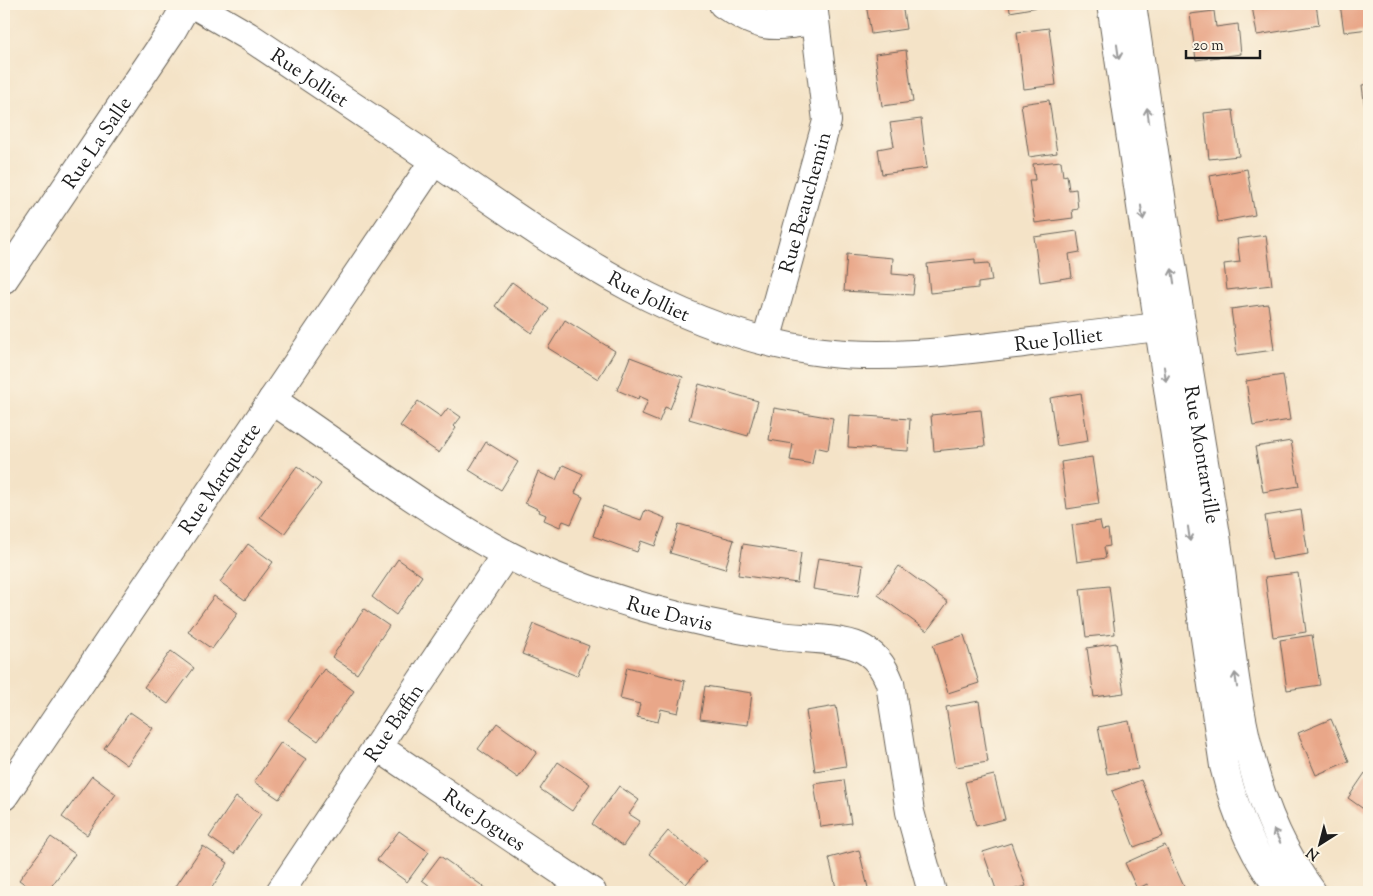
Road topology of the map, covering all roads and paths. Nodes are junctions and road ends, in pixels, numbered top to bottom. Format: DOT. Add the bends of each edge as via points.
graph roads {
  1 [pos="187,4"];
  2 [pos="193,4"];
  3 [pos="723,4"];
  4 [pos="1111,4"];
  5 [pos="1132,4"];
  6 [pos="814,12"];
  7 [pos="434,161"];
  8 [pos="6,271"];
  9 [pos="1170,326"];
  10 [pos="766,341"];
  11 [pos="272,400"];
  12 [pos="506,554"];
  13 [pos="378,747"];
  14 [pos="4,796"];
  15 [pos="1290,888"];
  16 [pos="280,892"];
  17 [pos="592,892"];
  18 [pos="932,892"];
  1 -- 8 [label="street, Rue La Salle"];
  2 -- 7 [label="street, Rue Jolliet" via="248,36"];
  3 -- 6 [label="street" via="751,22 765,26"];
  4 -- 9 [label="street, Rue Montarville, one-way"];
  9 -- 5 [label="street, Rue Montarville, one-way"];
  6 -- 10 [label="street, Rue Beauchemin" via="826,103 826,130"];
  7 -- 10 [label="street, Rue Jolliet" via="550,240 614,278 706,322"];
  7 -- 11 [label="street, Rue Marquette"];
  9 -- 10 [label="street, Rue Jolliet" via="904,354 826,353"];
  9 -- 15 [label="street, Rue Montarville" via="1215,530 1252,769"];
  11 -- 12 [label="street, Rue Davis" via="408,493"];
  11 -- 14 [label="street, Rue Marquette"];
  12 -- 13 [label="street, Rue Baffin"];
  12 -- 18 [label="street, Rue Davis" via="562,578 653,609 737,629 851,644 873,656 890,683 910,812"];
  13 -- 16 [label="street, Rue Baffin"];
  13 -- 17 [label="street, Rue Jogues"];
}
